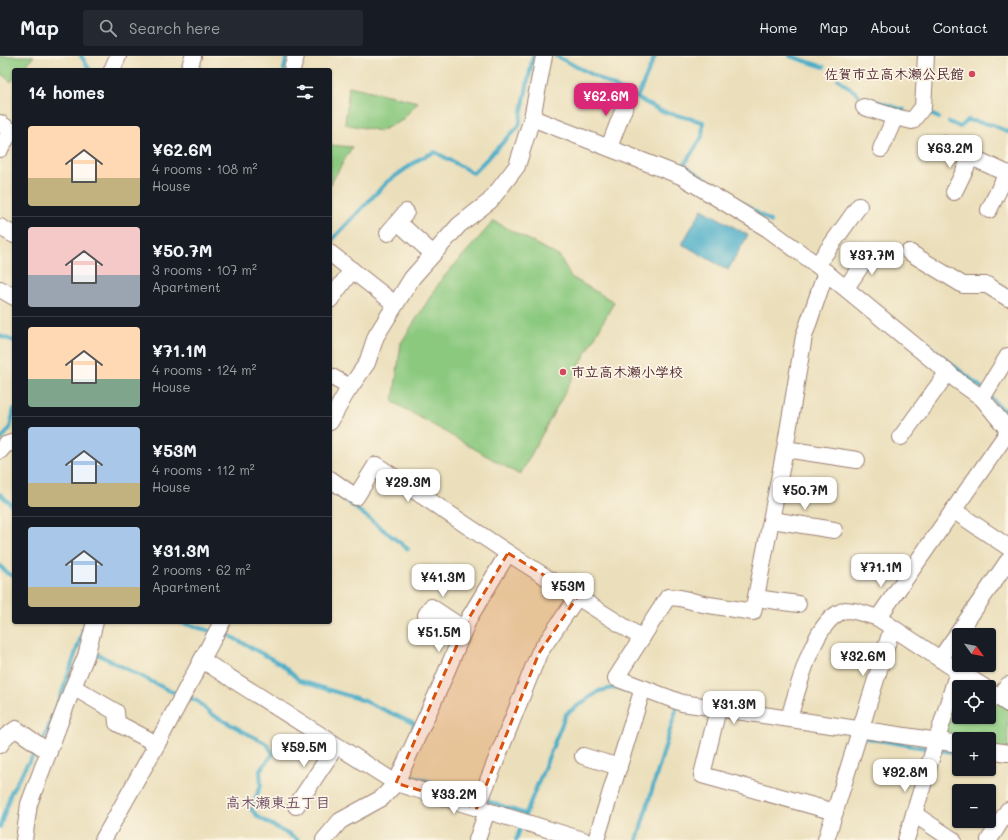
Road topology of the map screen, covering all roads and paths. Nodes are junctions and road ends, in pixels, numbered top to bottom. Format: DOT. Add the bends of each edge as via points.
graph roads {
  1 [pos="118,56"];
  2 [pos="193,56"];
  3 [pos="296,56"];
  4 [pos="544,56"];
  5 [pos="926,56"];
  6 [pos="113,68"];
  7 [pos="190,68"];
  8 [pos="293,68"];
  9 [pos="628,98"];
  10 [pos="864,106"];
  11 [pos="895,117"];
  12 [pos="532,118"];
  13 [pos="0,123"];
  14 [pos="944,144"];
  15 [pos="609,147"];
  16 [pos="0,149"];
  17 [pos="880,149"];
  18 [pos="971,157"];
  19 [pos="1008,174"];
  20 [pos="954,192"];
  21 [pos="860,206"];
  22 [pos="989,210"];
  23 [pos="397,222"];
  24 [pos="0,227"];
  25 [pos="12,234"];
  26 [pos="909,252"];
  27 [pos="433,254"];
  28 [pos="332,255"];
  29 [pos="867,257"];
  30 [pos="822,264"];
  31 [pos="352,270"];
  32 [pos="850,284"];
  33 [pos="0,289"];
  34 [pos="12,296"];
  35 [pos="332,297"];
  36 [pos="1008,298"];
  37 [pos="395,304"];
  38 [pos="1008,356"];
  39 [pos="948,372"];
  40 [pos="332,377"];
  41 [pos="350,387"];
  42 [pos="985,394"];
  43 [pos="332,418"];
  44 [pos="1008,431"];
  45 [pos="901,437"];
  46 [pos="12,443"];
  47 [pos="785,449"];
  48 [pos="0,451"];
  49 [pos="857,460"];
  50 [pos="332,480"];
  51 [pos="953,510"];
  52 [pos="772,520"];
  53 [pos="834,530"];
  54 [pos="1008,547"];
  55 [pos="508,554"];
  56 [pos="1008,561"];
  57 [pos="578,596"];
  58 [pos="756,598"];
  59 [pos="798,604"];
  60 [pos="426,615"];
  61 [pos="878,618"];
  62 [pos="94,624"];
  63 [pos="892,628"];
  64 [pos="218,629"];
  65 [pos="464,629"];
  66 [pos="642,638"];
  67 [pos="940,659"];
  68 [pos="202,660"];
  69 [pos="952,667"];
  70 [pos="958,672"];
  71 [pos="960,672"];
  72 [pos="973,680"];
  73 [pos="73,687"];
  74 [pos="641,693"];
  75 [pos="717,714"];
  76 [pos="789,718"];
  77 [pos="860,735"];
  78 [pos="157,744"];
  79 [pos="0,745"];
  80 [pos="952,745"];
  81 [pos="336,746"];
  82 [pos="934,746"];
  83 [pos="44,748"];
  84 [pos="996,751"];
  85 [pos="1008,753"];
  86 [pos="583,756"];
  87 [pos="619,767"];
  88 [pos="399,776"];
  89 [pos="482,804"];
  90 [pos="296,806"];
  91 [pos="1008,810"];
  92 [pos="835,812"];
  93 [pos="914,814"];
  94 [pos="24,840"];
  95 [pos="103,840"];
  96 [pos="324,840"];
  97 [pos="477,840"];
  98 [pos="583,840"];
  99 [pos="596,840"];
  100 [pos="826,840"];
  101 [pos="906,840"];
  102 [pos="953,840"];
  103 [pos="989,840"];
  1 -- 6 [label="street"];
  2 -- 7 [label="street"];
  3 -- 8 [label="street"];
  4 -- 12 [label="street"];
  5 -- 11 [label="street" via="923,107 912,121"];
  9 -- 15 [label="street"];
  10 -- 11 [label="street"];
  11 -- 17 [label="street"];
  12 -- 15 [label="street"];
  12 -- 27 [label="street" via="517,166 490,201 459,225"];
  13 -- 16 [label="street" via="11,131"];
  14 -- 18 [label="street"];
  15 -- 30 [label="street" via="681,176"];
  18 -- 19 [label="street"];
  18 -- 20 [label="street"];
  19 -- 22 [label="street"];
  21 -- 30 [label="street"];
  23 -- 27 [label="street"];
  24 -- 25 [label="street"];
  26 -- 36 [label="street" via="963,285 986,285"];
  27 -- 37 [label="street" via="412,278"];
  28 -- 31 [label="street"];
  29 -- 32 [label="street"];
  30 -- 32 [label="street"];
  30 -- 47 [label="street" via="804,336"];
  31 -- 35 [label="street"];
  31 -- 37 [label="street"];
  32 -- 39 [label="street"];
  33 -- 34 [label="street"];
  37 -- 41 [label="street" via="376,336 367,363"];
  38 -- 42 [label="street"];
  39 -- 42 [label="street"];
  39 -- 45 [label="street"];
  40 -- 41 [label="street"];
  41 -- 43 [label="street"];
  42 -- 44 [label="street"];
  44 -- 51 [label="street"];
  46 -- 48 [label="street" via="5,445"];
  47 -- 49 [label="street"];
  47 -- 52 [label="street"];
  50 -- 55 [label="street" via="356,497 376,465"];
  51 -- 54 [label="street"];
  51 -- 61 [label="street"];
  52 -- 53 [label="street"];
  52 -- 58 [label="street"];
  55 -- 57 [label="street"];
  55 -- 65 [label="street"];
  56 -- 67 [label="street"];
  57 -- 66 [label="street"];
  57 -- 89 [label="street" via="539,653"];
  58 -- 59 [label="street"];
  58 -- 66 [label="street" via="753,612 668,597"];
  60 -- 65 [label="street" via="431,607"];
  61 -- 63 [label="street"];
  61 -- 76 [label="street" via="844,610 832,618 820,632 810,653"];
  62 -- 73 [label="street"];
  63 -- 67 [label="street"];
  63 -- 77 [label="street"];
  64 -- 68 [label="street"];
  65 -- 88 [label="street"];
  66 -- 74 [label="street" via="616,678"];
  67 -- 69 [label="street"];
  68 -- 78 [label="street"];
  68 -- 81 [label="street"];
  70 -- 82 [label="street"];
  71 -- 72 [label="street"];
  73 -- 78 [label="street" via="116,712 117,723"];
  73 -- 83 [label="street"];
  74 -- 75 [label="street"];
  74 -- 87 [label="street"];
  75 -- 76 [label="street"];
  75 -- 92 [label="street" via="702,775"];
  76 -- 77 [label="street"];
  77 -- 82 [label="street"];
  77 -- 92 [label="street"];
  78 -- 95 [label="street"];
  79 -- 83 [label="street" via="6,736 16,730"];
  80 -- 82 [label="street"];
  81 -- 88 [label="street"];
  81 -- 90 [label="street"];
  82 -- 93 [label="street"];
  83 -- 94 [label="street" via="29,804"];
  84 -- 85 [label="street"];
  86 -- 87 [label="street"];
  87 -- 99 [label="street"];
  88 -- 89 [label="street"];
  88 -- 96 [label="street" via="382,798 340,821"];
  89 -- 97 [label="street"];
  89 -- 98 [label="street" via="524,822"];
  91 -- 103 [label="street"];
  92 -- 100 [label="street"];
  93 -- 101 [label="street"];
  93 -- 102 [label="street"];
}
